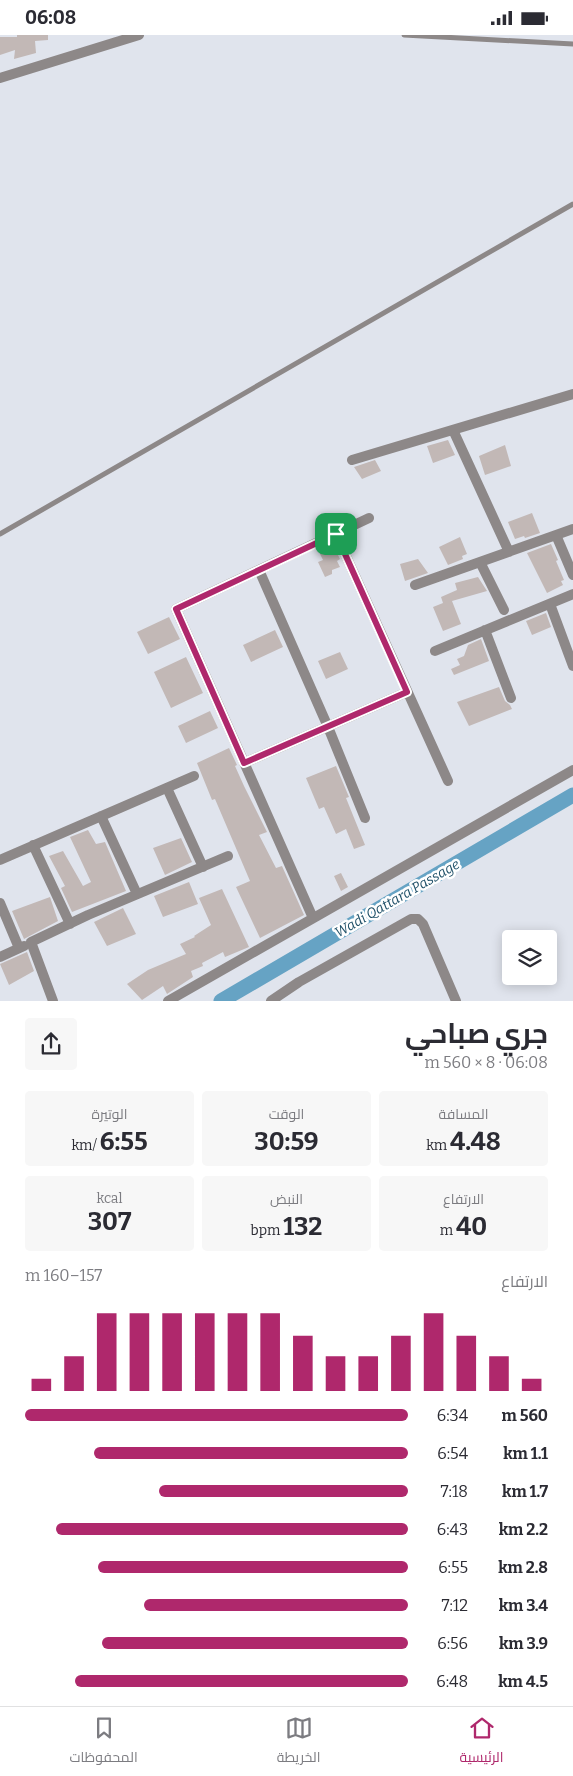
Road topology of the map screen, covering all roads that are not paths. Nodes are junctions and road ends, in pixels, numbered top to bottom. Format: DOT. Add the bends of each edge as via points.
graph roads {
  1 [pos="139,35"];
  2 [pos="404,35"];
  3 [pos="107,40"];
  4 [pos="573,44"];
  5 [pos="0,78"];
  6 [pos="573,203"];
  7 [pos="573,394"];
  8 [pos="453,430"];
  9 [pos="352,460"];
  10 [pos="369,518"];
  11 [pos="573,529"];
  12 [pos="336,534"];
  13 [pos="0,535"];
  14 [pos="556,535"];
  15 [pos="509,552"];
  16 [pos="480,562"];
  17 [pos="259,570"];
  18 [pos="573,575"];
  19 [pos="415,585"];
  20 [pos="573,594"];
  21 [pos="550,604"];
  22 [pos="504,609"];
  23 [pos="485,630"];
  24 [pos="435,651"];
  25 [pos="573,666"];
  26 [pos="407,692"];
  27 [pos="511,698"];
  28 [pos="328,727"];
  29 [pos="244,763"];
  30 [pos="573,770"];
  31 [pos="194,776"];
  32 [pos="448,781"];
  33 [pos="167,788"];
  34 [pos="101,816"];
  35 [pos="365,819"];
  36 [pos="33,845"];
  37 [pos="228,856"];
  38 [pos="0,860"];
  39 [pos="203,867"];
  40 [pos="137,894"];
  41 [pos="0,903"];
  42 [pos="313,918"];
  43 [pos="70,924"];
  44 [pos="31,943"];
  45 [pos="19,948"];
  46 [pos="0,957"];
  47 [pos="53,1001"];
  48 [pos="168,1001"];
  49 [pos="271,1001"];
  50 [pos="456,1001"];
  1 -- 3 [label="street"];
  2 -- 4 [label="lane"];
  3 -- 5 [label="street"];
  6 -- 13 [label="lane"];
  7 -- 8 [label="street"];
  8 -- 9 [label="street"];
  8 -- 15 [label="street"];
  10 -- 12 [label="street"];
  11 -- 14 [label="street"];
  12 -- 17 [label="street"];
  12 -- 26 [label="street"];
  14 -- 15 [label="street"];
  14 -- 18 [label="street"];
  15 -- 16 [label="street"];
  16 -- 19 [label="street"];
  16 -- 22 [label="street"];
  17 -- 28 [label="street"];
  17 -- 29 [label="street" via="176,609"];
  20 -- 21 [label="street"];
  21 -- 23 [label="street"];
  21 -- 25 [label="street"];
  23 -- 24 [label="street"];
  23 -- 27 [label="street"];
  26 -- 28 [label="street"];
  26 -- 32 [label="street"];
  28 -- 29 [label="street"];
  28 -- 35 [label="street"];
  29 -- 42 [label="street"];
  30 -- 42 [label="street"];
  31 -- 33 [label="street"];
  33 -- 34 [label="street"];
  33 -- 39 [label="street"];
  34 -- 36 [label="street"];
  34 -- 40 [label="street"];
  36 -- 38 [label="street"];
  36 -- 43 [label="street"];
  37 -- 39 [label="street"];
  39 -- 40 [label="street"];
  40 -- 43 [label="street"];
  41 -- 45 [label="street"];
  42 -- 48 [label="street"];
  43 -- 44 [label="street"];
  44 -- 45 [label="street"];
  44 -- 47 [label="street"];
  45 -- 46 [label="street"];
  49 -- 50 [label="street" via="411,919 418,919 423,924"];
}
